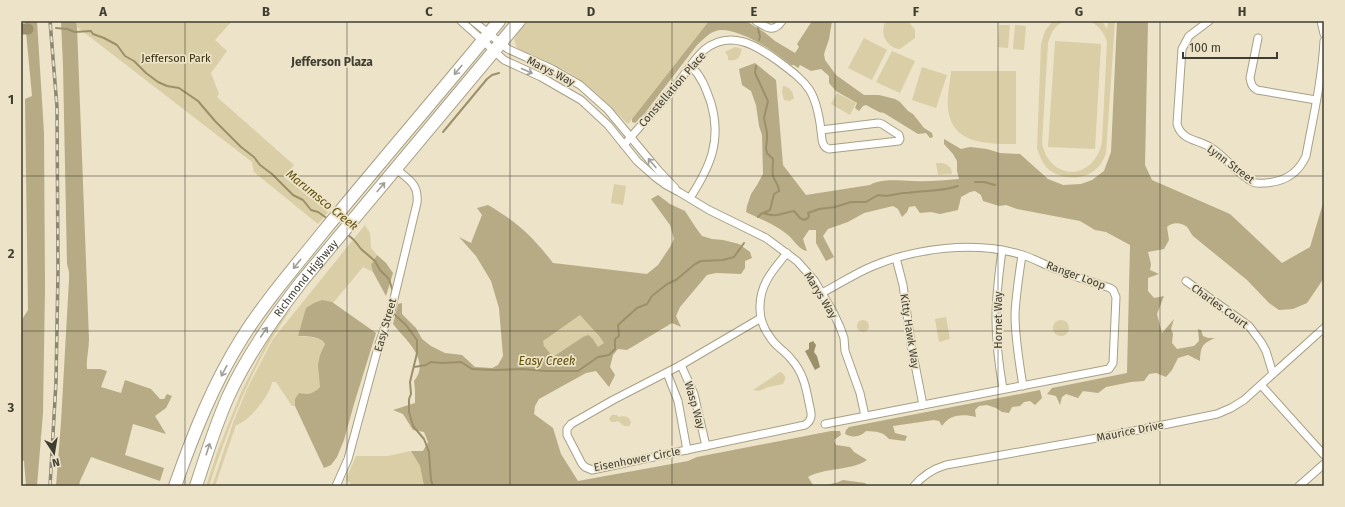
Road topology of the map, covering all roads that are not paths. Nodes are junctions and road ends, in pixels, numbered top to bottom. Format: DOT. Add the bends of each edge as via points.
graph roads {
  1 [pos="461,21"];
  2 [pos="473,21"];
  3 [pos="499,21"];
  4 [pos="519,21"];
  5 [pos="756,21"];
  6 [pos="782,21"];
  7 [pos="1209,21"];
  8 [pos="1321,21"];
  9 [pos="1324,34"];
  10 [pos="486,37"];
  11 [pos="1258,38"];
  12 [pos="1324,41"];
  13 [pos="497,47"];
  14 [pos="691,66"];
  15 [pos="1316,100"];
  16 [pos="821,130"];
  17 [pos="631,137"];
  18 [pos="624,145"];
  19 [pos="396,169"];
  20 [pos="679,192"];
  21 [pos="690,198"];
  22 [pos="1002,250"];
  23 [pos="786,252"];
  24 [pos="1022,255"];
  25 [pos="896,258"];
  26 [pos="1186,281"];
  27 [pos="822,293"];
  28 [pos="761,318"];
  29 [pos="1324,328"];
  30 [pos="681,365"];
  31 [pos="667,373"];
  32 [pos="1273,374"];
  33 [pos="1261,385"];
  34 [pos="1022,386"];
  35 [pos="1003,389"];
  36 [pos="923,405"];
  37 [pos="865,416"];
  38 [pos="825,424"];
  39 [pos="706,446"];
  40 [pos="687,450"];
  41 [pos="1324,454"];
  42 [pos="1324,464"];
  43 [pos="176,486"];
  44 [pos="196,486"];
  45 [pos="336,486"];
  46 [pos="914,486"];
  47 [pos="1299,486"];
  1 -- 10 [label="street"];
  2 -- 10 [label="street"];
  3 -- 10 [label="main road, Richmond Highway"];
  4 -- 13 [label="main road, Richmond Highway"];
  5 -- 6 [label="street" via="771,29"];
  7 -- 15 [label="street, Lynn Street" via="1189,36 1181,54 1177,124 1186,138 1213,149 1256,184 1281,180 1294,173 1303,163"];
  8 -- 9 [label="street"];
  10 -- 13 [label="street"];
  10 -- 13 [label="street"];
  10 -- 43 [label="main road, Richmond Highway, one-way" via="273,293 238,344 216,386 199,422"];
  11 -- 15 [label="street" via="1250,78 1254,89"];
  12 -- 15 [label="street, Lynn Street"];
  13 -- 17 [label="street, Marys Way" via="511,50 580,85 608,110"];
  13 -- 18 [label="street, Marys Way, one-way" via="509,63 541,77 581,100 604,121"];
  13 -- 19 [label="main road, Richmond Highway"];
  14 -- 16 [label="street, Constellation Place" via="703,51 722,41 738,40 754,45 804,82 815,98"];
  14 -- 17 [label="street, Constellation Place"];
  14 -- 21 [label="street" via="700,76 706,89 716,130 710,160"];
  16 -- 16 [label="street, Constellation Place" via="823,145 827,149 900,140 899,135 878,123"];
  17 -- 18 [label="street, Constellation Place"];
  20 -- 17 [label="street, Marys Way, one-way"];
  18 -- 20 [label="street, Marys Way" via="655,177"];
  44 -- 19 [label="main road, Richmond Highway, one-way" via="228,396 258,342 280,309"];
  19 -- 45 [label="street, Easy Street" via="414,184 418,196 392,307 379,344 348,459"];
  20 -- 21 [label="street, Marys Way"];
  21 -- 23 [label="street, Marys Way" via="760,234"];
  22 -- 24 [label="street, Ranger Loop"];
  22 -- 25 [label="street, Ranger Loop" via="945,249"];
  22 -- 35 [label="street, Hornet Way" via="996,318"];
  23 -- 27 [label="street, Marys Way" via="805,269"];
  23 -- 28 [label="street, Eisenhower Circle" via="765,283 760,300"];
  24 -- 34 [label="street, Hornet Way" via="1015,315"];
  24 -- 34 [label="street, Ranger Loop" via="1110,288 1116,298 1112,366"];
  25 -- 27 [label="street, Ranger Loop" via="873,266"];
  25 -- 36 [label="street, Kitty Hawk Way" via="903,285"];
  26 -- 32 [label="street, Charles Court" via="1249,326 1266,352"];
  27 -- 37 [label="street, Marys Way" via="843,334 845,351"];
  28 -- 30 [label="street, Eisenhower Circle"];
  28 -- 39 [label="street, Eisenhower Circle" via="770,338 791,359 802,375 811,420 805,425"];
  29 -- 32 [label="street, Maurice Drive"];
  30 -- 31 [label="street, Eisenhower Circle"];
  30 -- 39 [label="street, Wasp Way" via="694,394"];
  31 -- 40 [label="street, Wasp Way" via="678,401"];
  31 -- 40 [label="street, Eisenhower Circle" via="571,424 567,429 567,435 582,464 592,470"];
  32 -- 33 [label="street, Maurice Drive"];
  33 -- 41 [label="street"];
  33 -- 46 [label="street, Maurice Drive" via="1240,403 1216,414 946,465 930,471"];
  34 -- 35 [label="street, Ranger Loop"];
  35 -- 36 [label="street, Ranger Loop"];
  36 -- 37 [label="street, Ranger Loop"];
  37 -- 38 [label="street, Ranger Loop"];
  39 -- 40 [label="street, Eisenhower Circle"];
  42 -- 47 [label="street"];
}
